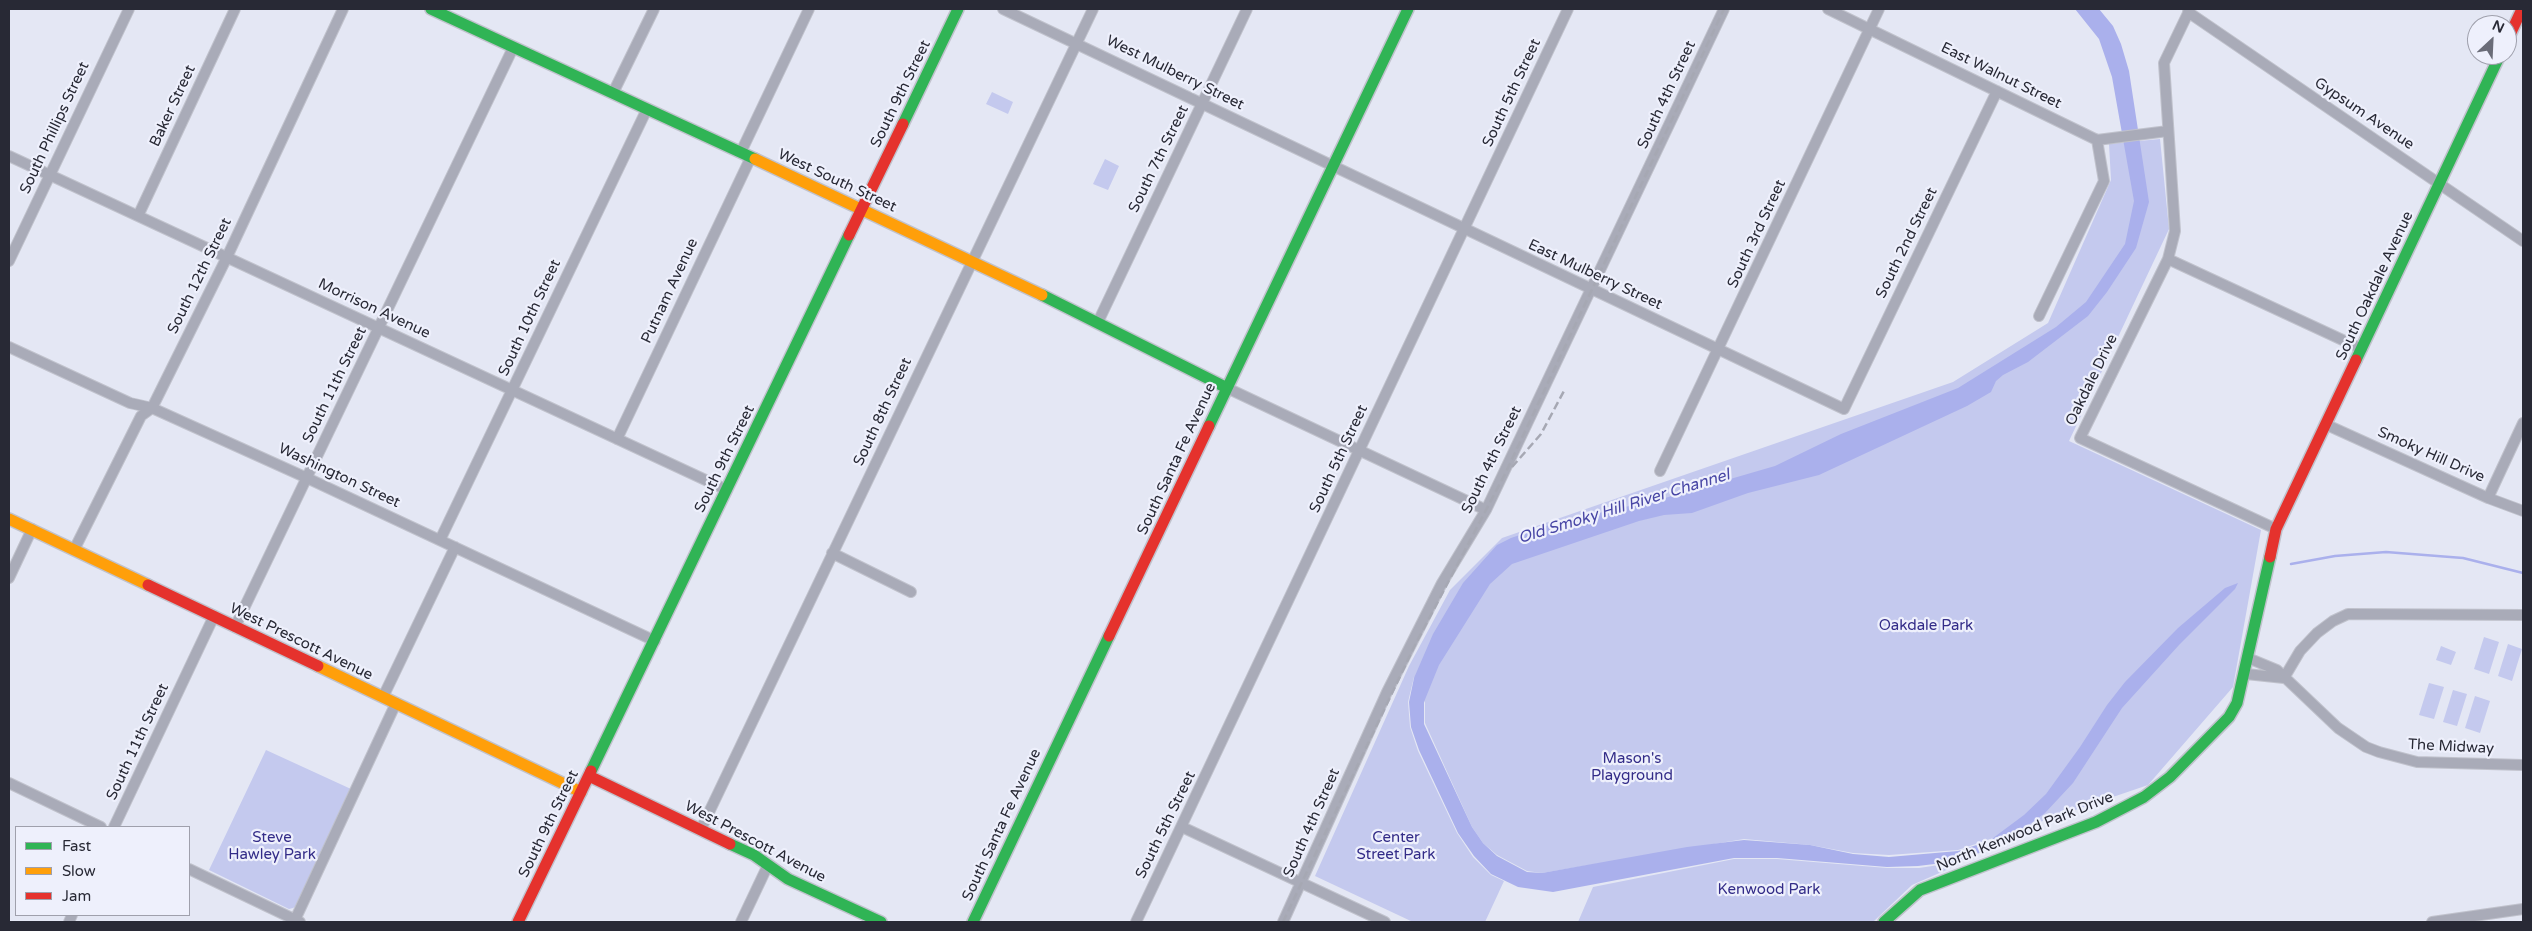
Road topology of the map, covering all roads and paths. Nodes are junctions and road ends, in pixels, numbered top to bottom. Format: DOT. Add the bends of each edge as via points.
graph roads {
  1 [pos="129,9"];
  2 [pos="235,9"];
  3 [pos="343,9"];
  4 [pos="431,9"];
  5 [pos="654,9"];
  6 [pos="809,9"];
  7 [pos="958,9"];
  8 [pos="1003,9"];
  9 [pos="1093,9"];
  10 [pos="1247,9"];
  11 [pos="1408,9"];
  12 [pos="1568,9"];
  13 [pos="1724,9"];
  14 [pos="1828,9"];
  15 [pos="1879,9"];
  16 [pos="2189,11"];
  17 [pos="1870,29"];
  18 [pos="1077,43"];
  19 [pos="513,48"];
  20 [pos="2495,65"];
  21 [pos="1997,91"];
  22 [pos="613,93"];
  23 [pos="1203,103"];
  24 [pos="647,108"];
  25 [pos="2168,131"];
  26 [pos="2097,140"];
  27 [pos="746,154"];
  28 [pos="9,156"];
  29 [pos="1332,167"];
  30 [pos="50,175"];
  31 [pos="2438,184"];
  32 [pos="862,209"];
  33 [pos="138,216"];
  34 [pos="1464,229"];
  35 [pos="2523,241"];
  36 [pos="226,257"];
  37 [pos="2168,259"];
  38 [pos="9,260"];
  39 [pos="970,262"];
  40 [pos="1591,290"];
  41 [pos="2039,316"];
  42 [pos="1098,322"];
  43 [pos="379,328"];
  44 [pos="9,347"];
  45 [pos="2362,349"];
  46 [pos="1719,350"];
  47 [pos="1227,388"];
  48 [pos="513,390"];
  49 [pos="152,408"];
  50 [pos="1844,409"];
  51 [pos="2523,423"];
  52 [pos="2327,425"];
  53 [pos="617,439"];
  54 [pos="1359,451"];
  55 [pos="1660,471"];
  56 [pos="307,478"];
  57 [pos="727,490"];
  58 [pos="2488,498"];
  59 [pos="1486,510"];
  60 [pos="2523,511"];
  61 [pos="9,518"];
  62 [pos="32,529"];
  63 [pos="2276,529"];
  64 [pos="440,540"];
  65 [pos="455,547"];
  66 [pos="74,550"];
  67 [pos="832,553"];
  68 [pos="9,578"];
  69 [pos="911,592"];
  70 [pos="2523,615"];
  71 [pos="214,616"];
  72 [pos="235,626"];
  73 [pos="654,641"];
  74 [pos="2248,658"];
  75 [pos="2246,674"];
  76 [pos="2284,678"];
  77 [pos="383,697"];
  78 [pos="396,703"];
  79 [pos="2523,765"];
  80 [pos="589,776"];
  81 [pos="9,784"];
  82 [pos="581,792"];
  83 [pos="99,826"];
  84 [pos="114,826"];
  85 [pos="1182,826"];
  86 [pos="701,829"];
  87 [pos="768,865"];
  88 [pos="190,869"];
  89 [pos="1302,883"];
  90 [pos="2523,909"];
  91 [pos="297,921"];
  92 [pos="518,922"];
  93 [pos="741,922"];
  94 [pos="881,922"];
  95 [pos="973,922"];
  96 [pos="1136,922"];
  97 [pos="1283,922"];
  98 [pos="1385,922"];
  99 [pos="1884,922"];
  100 [pos="2432,922"];
  1 -- 30 [label="street, South Phillips Street"];
  2 -- 33 [label="street, Baker Street"];
  3 -- 36 [label="street, South 12th Street"];
  4 -- 19 [label="street, West South Street"];
  5 -- 22 [label="street"];
  6 -- 27 [label="street"];
  7 -- 32 [label="street, South 9th Street"];
  8 -- 18 [label="street, West Mulberry Street"];
  9 -- 18 [label="street, South 8th Street"];
  10 -- 23 [label="street, South 7th Street"];
  11 -- 29 [label="street, South Santa Fe Avenue"];
  12 -- 34 [label="street, South 5th Street"];
  13 -- 40 [label="street, South 4th Street"];
  14 -- 17 [label="street, East Walnut Street"];
  15 -- 17 [label="street, South 3rd Street"];
  16 -- 25 [label="street, Oakdale Drive" via="2164,63"];
  16 -- 31 [label="street, Gypsum Avenue"];
  17 -- 21 [label="street, East Walnut Street"];
  17 -- 46 [label="street, South 3rd Street"];
  18 -- 23 [label="street, West Mulberry Street"];
  18 -- 39 [label="street, South 8th Street"];
  19 -- 22 [label="street, West South Street"];
  19 -- 43 [label="street, South 11th Street"];
  20 -- 31 [label="street, South Oakdale Avenue"];
  21 -- 26 [label="street, East Walnut Street"];
  21 -- 50 [label="street, South 2nd Street"];
  22 -- 24 [label="street, West South Street"];
  23 -- 29 [label="street, West Mulberry Street"];
  23 -- 42 [label="street, South 7th Street"];
  24 -- 27 [label="street, West South Street"];
  24 -- 48 [label="street, South 10th Street"];
  25 -- 26 [label="street"];
  25 -- 37 [label="street, Oakdale Drive" via="2176,231"];
  26 -- 41 [label="street" via="2104,181"];
  27 -- 32 [label="street, West South Street"];
  27 -- 53 [label="street, Putnam Avenue"];
  28 -- 30 [label="street, Morrison Avenue"];
  29 -- 34 [label="street, East Mulberry Street"];
  29 -- 47 [label="street, South Santa Fe Avenue"];
  30 -- 33 [label="street, Morrison Avenue"];
  30 -- 38 [label="street, South Phillips Street"];
  31 -- 35 [label="street, Gypsum Avenue"];
  31 -- 45 [label="street, South Oakdale Avenue"];
  32 -- 39 [label="street, West South Street"];
  32 -- 57 [label="street, South 9th Street"];
  33 -- 36 [label="street, Morrison Avenue"];
  34 -- 40 [label="street, East Mulberry Street"];
  34 -- 54 [label="street, South 5th Street"];
  36 -- 43 [label="street, Morrison Avenue"];
  36 -- 49 [label="street, South 12th Street"];
  37 -- 45 [label="street"];
  37 -- 63 [label="street, Oakdale Drive" via="2080,438"];
  39 -- 42 [label="street, West South Street"];
  39 -- 67 [label="street, South 8th Street"];
  40 -- 46 [label="street, East Mulberry Street"];
  40 -- 59 [label="street, South 4th Street"];
  42 -- 47 [label="street, West South Street"];
  43 -- 48 [label="street, Morrison Avenue"];
  43 -- 56 [label="street, South 11th Street"];
  44 -- 49 [label="street, Washington Street" via="130,403"];
  45 -- 52 [label="street, South Oakdale Avenue"];
  46 -- 50 [label="street, East Mulberry Street"];
  46 -- 55 [label="street, South 3rd Street"];
  47 -- 54 [label="street"];
  47 -- 95 [label="street, South Santa Fe Avenue"];
  48 -- 53 [label="street, Morrison Avenue"];
  48 -- 64 [label="street, South 10th Street"];
  49 -- 56 [label="street, Washington Street"];
  49 -- 66 [label="street, South 12th Street" via="141,416"];
  51 -- 58 [label="street"];
  52 -- 58 [label="street, Smoky Hill Drive"];
  52 -- 63 [label="street, South Oakdale Avenue"];
  53 -- 57 [label="street, Morrison Avenue"];
  54 -- 59 [label="street"];
  54 -- 85 [label="street, South 5th Street"];
  56 -- 64 [label="street, Washington Street"];
  56 -- 72 [label="street, South 11th Street"];
  57 -- 73 [label="street, South 9th Street"];
  58 -- 60 [label="street, Smoky Hill Drive"];
  59 -- 89 [label="street, South 4th Street" via="1442,583 1387,692"];
  61 -- 62 [label="street, West Prescott Avenue"];
  62 -- 66 [label="street, West Prescott Avenue"];
  62 -- 68 [label="street"];
  63 -- 74 [label="street, South Oakdale Avenue"];
  64 -- 65 [label="street, Washington Street"];
  65 -- 73 [label="street, Washington Street"];
  65 -- 77 [label="street"];
  66 -- 71 [label="street, West Prescott Avenue"];
  67 -- 69 [label="street"];
  67 -- 86 [label="street, South 8th Street"];
  70 -- 76 [label="street" via="2348,614 2317,633 2300,651"];
  71 -- 72 [label="street, West Prescott Avenue"];
  71 -- 84 [label="street, South 11th Street"];
  72 -- 77 [label="street, West Prescott Avenue"];
  73 -- 80 [label="street, South 9th Street"];
  74 -- 75 [label="street, North Kenwood Park Drive"];
  74 -- 76 [label="street, The Midway" via="2277,670"];
  75 -- 76 [label="street"];
  75 -- 99 [label="street, North Kenwood Park Drive" via="2229,717 2170,777 2144,797 2096,822 1920,890"];
  76 -- 79 [label="street, The Midway" via="2338,728 2379,752 2417,762"];
  77 -- 78 [label="street, West Prescott Avenue"];
  78 -- 82 [label="street, West Prescott Avenue"];
  78 -- 91 [label="street"];
  80 -- 82 [label="street, South 9th Street"];
  80 -- 86 [label="street, West Prescott Avenue"];
  81 -- 83 [label="street"];
  82 -- 92 [label="street, South 9th Street"];
  85 -- 89 [label="street"];
  85 -- 96 [label="street, South 5th Street"];
  86 -- 87 [label="street, West Prescott Avenue"];
  87 -- 93 [label="street"];
  87 -- 94 [label="street, West Prescott Avenue" via="788,878"];
  88 -- 91 [label="street"];
  89 -- 97 [label="street, South 4th Street"];
  89 -- 98 [label="street"];
  90 -- 100 [label="street"];
}
